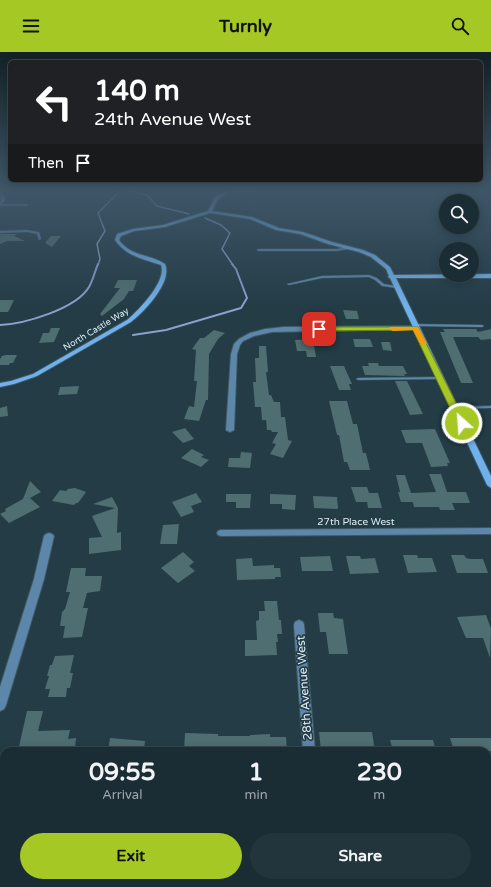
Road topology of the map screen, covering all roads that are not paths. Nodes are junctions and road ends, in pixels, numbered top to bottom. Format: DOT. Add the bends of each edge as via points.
graph roads {
  1 [pos="148,228"];
  2 [pos="275,228"];
  3 [pos="0,232"];
  4 [pos="40,239"];
  5 [pos="348,248"];
  6 [pos="258,250"];
  7 [pos="491,276"];
  8 [pos="391,277"];
  9 [pos="289,284"];
  10 [pos="396,287"];
  11 [pos="482,326"];
  12 [pos="415,327"];
  13 [pos="440,378"];
  14 [pos="358,379"];
  15 [pos="0,385"];
  16 [pos="491,407"];
  17 [pos="454,408"];
  18 [pos="230,430"];
  19 [pos="487,468"];
  20 [pos="491,485"];
  21 [pos="491,531"];
  22 [pos="221,532"];
  23 [pos="49,536"];
  24 [pos="299,625"];
  25 [pos="0,705"];
  26 [pos="309,747"];
  1 -- 15 [label="street, North Castle Way" via="119,235 117,240 120,247 126,251 163,264 164,275 150,300 129,321 48,369"];
  2 -- 5 [label="street" via="306,234"];
  3 -- 4 [label="lane" via="27,231 38,233"];
  5 -- 6 [label="lane"];
  5 -- 8 [label="street" via="373,256 388,268"];
  7 -- 8 [label="street"];
  8 -- 10 [label="street"];
  9 -- 10 [label="lane" via="322,277 369,276 387,286"];
  10 -- 12 [label="street"];
  11 -- 12 [label="lane"];
  12 -- 13 [label="street"];
  12 -- 18 [label="street" via="284,329 251,335 238,344 234,354"];
  13 -- 14 [label="lane"];
  13 -- 17 [label="street"];
  16 -- 17 [label="lane"];
  17 -- 19 [label="street"];
  19 -- 20 [label="street"];
  21 -- 22 [label="street, 27th Place West"];
  23 -- 25 [label="street" via="39,579"];
  24 -- 26 [label="street, 28th Avenue West"];
}
